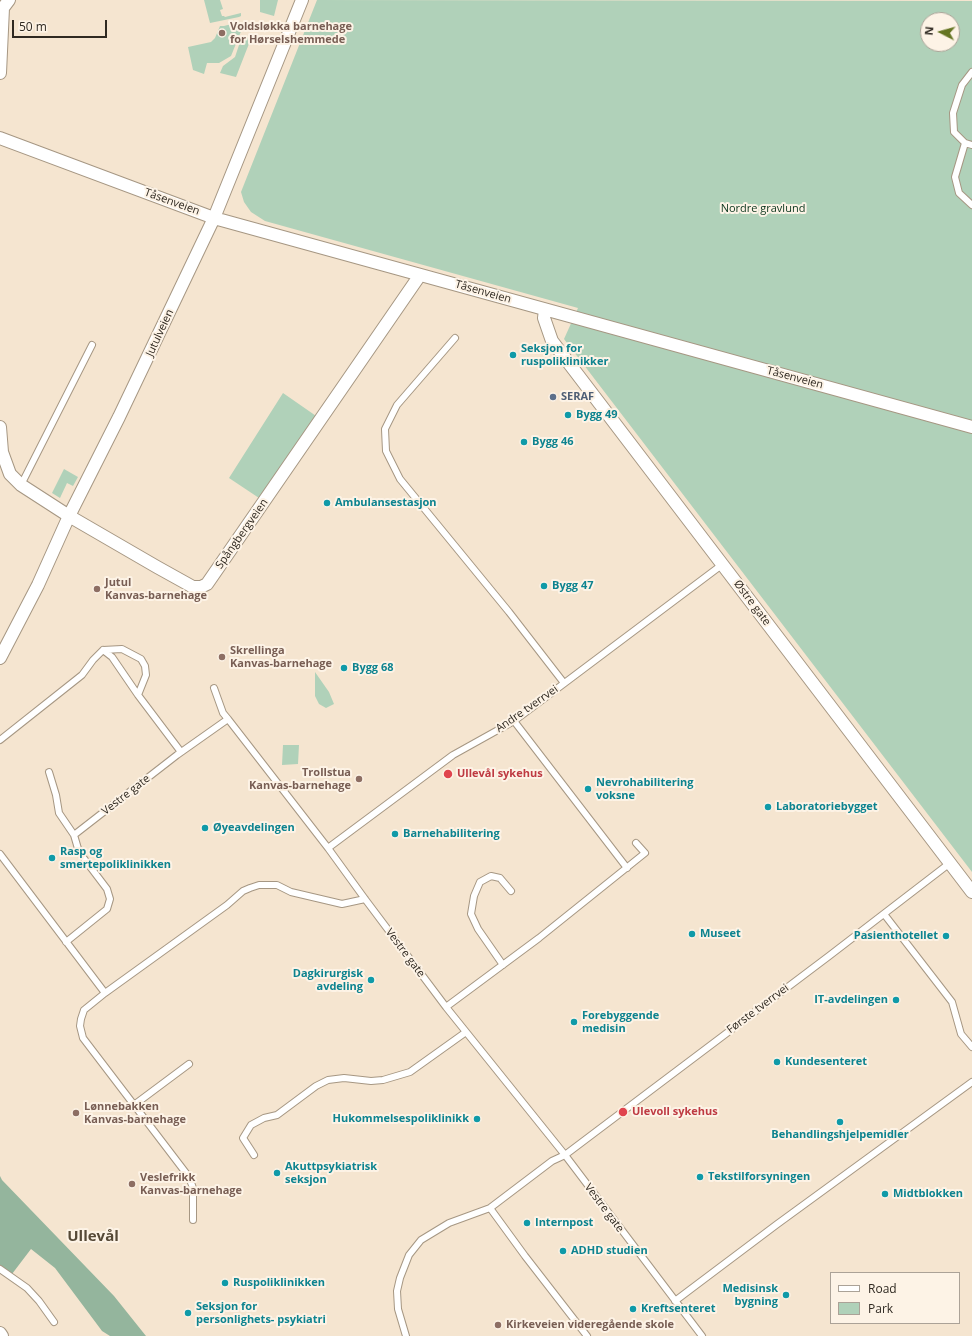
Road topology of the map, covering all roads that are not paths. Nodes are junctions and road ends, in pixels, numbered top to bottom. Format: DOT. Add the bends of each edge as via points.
graph roads {
  1 [pos="9,0"];
  2 [pos="302,0"];
  3 [pos="972,72"];
  4 [pos="0,73"];
  5 [pos="0,138"];
  6 [pos="965,143"];
  7 [pos="972,146"];
  8 [pos="972,205"];
  9 [pos="214,218"];
  10 [pos="420,275"];
  11 [pos="545,310"];
  12 [pos="455,338"];
  13 [pos="92,344"];
  14 [pos="0,427"];
  15 [pos="972,427"];
  16 [pos="21,485"];
  17 [pos="69,516"];
  18 [pos="722,564"];
  19 [pos="103,650"];
  20 [pos="0,658"];
  21 [pos="564,683"];
  22 [pos="214,688"];
  23 [pos="138,695"];
  24 [pos="228,719"];
  25 [pos="514,721"];
  26 [pos="0,740"];
  27 [pos="181,752"];
  28 [pos="49,772"];
  29 [pos="74,835"];
  30 [pos="636,842"];
  31 [pos="328,848"];
  32 [pos="0,854"];
  33 [pos="950,863"];
  34 [pos="627,868"];
  35 [pos="511,891"];
  36 [pos="972,892"];
  37 [pos="364,899"];
  38 [pos="884,914"];
  39 [pos="66,942"];
  40 [pos="503,965"];
  41 [pos="105,993"];
  42 [pos="446,1007"];
  43 [pos="466,1032"];
  44 [pos="972,1047"];
  45 [pos="189,1064"];
  46 [pos="972,1082"];
  47 [pos="134,1105"];
  48 [pos="254,1154"];
  49 [pos="565,1155"];
  50 [pos="490,1208"];
  51 [pos="193,1220"];
  52 [pos="0,1269"];
  53 [pos="675,1301"];
  54 [pos="54,1322"];
  55 [pos="0,1333"];
  56 [pos="2,1336"];
  57 [pos="406,1336"];
  58 [pos="587,1336"];
  59 [pos="702,1336"];
  1 -- 4 [label="street" via="3,8"];
  2 -- 9 [label="street, Jutulveien"];
  3 -- 6 [label="lane" via="962,85 953,113 954,132"];
  5 -- 9 [label="street, Tåsenveien"];
  6 -- 7 [label="lane"];
  6 -- 8 [label="lane" via="955,177 959,193"];
  9 -- 10 [label="street, Tåsenveien"];
  9 -- 17 [label="street, Jutulveien"];
  10 -- 11 [label="street, Tåsenveien"];
  10 -- 17 [label="street, Spångbergveien" via="207,584 193,587"];
  11 -- 15 [label="street, Tåsenveien"];
  11 -- 18 [label="street, Østre gate" via="544,318 552,341"];
  12 -- 21 [label="lane" via="397,405 385,429 386,451 400,479"];
  13 -- 16 [label="lane"];
  14 -- 16 [label="street, Spångbergveien" via="2,452 10,474"];
  16 -- 17 [label="street, Spångbergveien"];
  17 -- 20 [label="street, Jutulveien"];
  18 -- 21 [label="lane, Andre tverrvei"];
  18 -- 33 [label="street, Østre gate"];
  19 -- 23 [label="lane" via="112,657"];
  19 -- 23 [label="lane" via="122,649 141,659 146,674"];
  19 -- 26 [label="lane" via="82,675"];
  21 -- 25 [label="lane, Andre tverrvei"];
  22 -- 24 [label="lane" via="223,713"];
  23 -- 27 [label="lane"];
  24 -- 27 [label="lane, Vestre gate"];
  24 -- 31 [label="lane, Vestre gate"];
  25 -- 31 [label="lane, Andre tverrvei" via="453,755"];
  25 -- 34 [label="lane"];
  27 -- 29 [label="lane, Vestre gate"];
  28 -- 29 [label="lane" via="59,813"];
  29 -- 39 [label="lane" via="79,852 106,889 110,899 107,909"];
  30 -- 34 [label="lane" via="645,853"];
  31 -- 37 [label="lane, Vestre gate"];
  32 -- 39 [label="lane"];
  33 -- 36 [label="street, Østre gate"];
  33 -- 38 [label="lane, Første tverrvei"];
  34 -- 40 [label="lane"];
  35 -- 40 [label="lane" via="500,878 491,876 480,882 471,914 478,929"];
  37 -- 41 [label="lane" via="342,904 291,892 277,885 259,885 243,892"];
  37 -- 42 [label="lane, Vestre gate"];
  38 -- 44 [label="lane" via="952,1002 961,1034"];
  38 -- 49 [label="lane, Første tverrvei"];
  39 -- 41 [label="lane"];
  40 -- 42 [label="lane"];
  41 -- 47 [label="lane" via="84,1010 80,1026 83,1038"];
  42 -- 43 [label="lane, Vestre gate"];
  43 -- 48 [label="lane" via="410,1072 383,1080 328,1080 316,1086 277,1115 264,1118 251,1126 244,1138"];
  43 -- 49 [label="lane, Vestre gate"];
  45 -- 47 [label="lane"];
  46 -- 53 [label="lane"];
  47 -- 51 [label="lane" via="189,1177 193,1188"];
  49 -- 50 [label="lane, Første tverrvei" via="552,1161"];
  49 -- 53 [label="lane, Vestre gate"];
  50 -- 57 [label="lane, Første tverrvei" via="437,1229 421,1240 409,1254 397,1291 398,1309"];
  50 -- 58 [label="lane"];
  52 -- 54 [label="lane" via="27,1288"];
  53 -- 59 [label="lane, Vestre gate"];
  55 -- 56 [label="street"];
}
